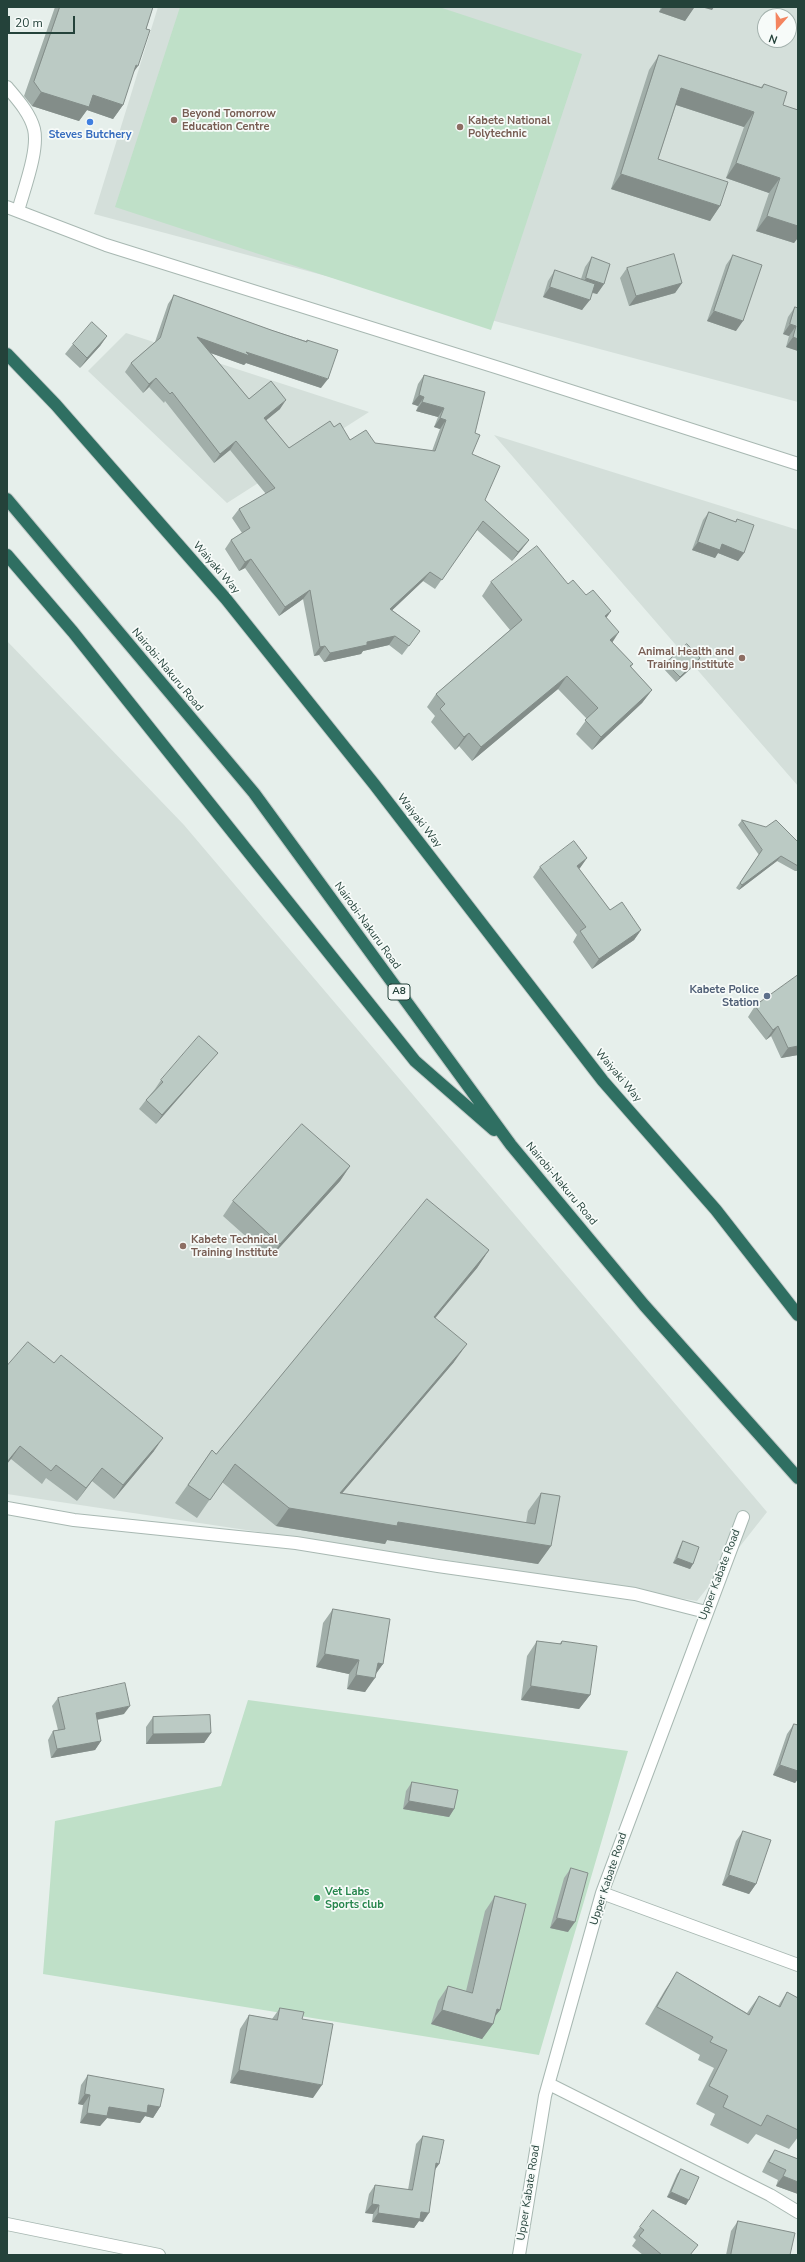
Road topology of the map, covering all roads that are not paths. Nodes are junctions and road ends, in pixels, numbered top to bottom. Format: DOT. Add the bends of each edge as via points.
graph roads {
  1 [pos="7,87"];
  2 [pos="13,209"];
  3 [pos="7,354"];
  4 [pos="798,464"];
  5 [pos="7,499"];
  6 [pos="7,555"];
  7 [pos="511,1145"];
  8 [pos="798,1315"];
  9 [pos="798,1478"];
  10 [pos="7,1508"];
  11 [pos="743,1517"];
  12 [pos="706,1612"];
  13 [pos="602,1893"];
  14 [pos="798,1965"];
  15 [pos="549,2084"];
  16 [pos="798,2212"];
  17 [pos="7,2224"];
  18 [pos="159,2255"];
  19 [pos="519,2255"];
  1 -- 2 [label="street" via="23,106 34,128 35,144"];
  2 -- 4 [label="street" via="106,245"];
  3 -- 8 [label="highway, Waiyaki Way" via="61,411 226,599 374,784 604,1081 716,1210"];
  5 -- 7 [label="highway, Nairobi-Nakuru Road / A8" via="254,793"];
  6 -- 7 [label="highway" via="73,632 415,1061"];
  7 -- 9 [label="highway, Nairobi-Nakuru Road / A8" via="644,1305"];
  10 -- 12 [label="street" via="74,1520 296,1543 635,1594"];
  11 -- 12 [label="street, Upper Kabate Road"];
  12 -- 13 [label="street, Upper Kabate Road"];
  13 -- 14 [label="street"];
  13 -- 15 [label="street, Upper Kabate Road"];
  15 -- 16 [label="street" via="770,2195"];
  15 -- 19 [label="street, Upper Kabate Road"];
  17 -- 18 [label="street"];
}
